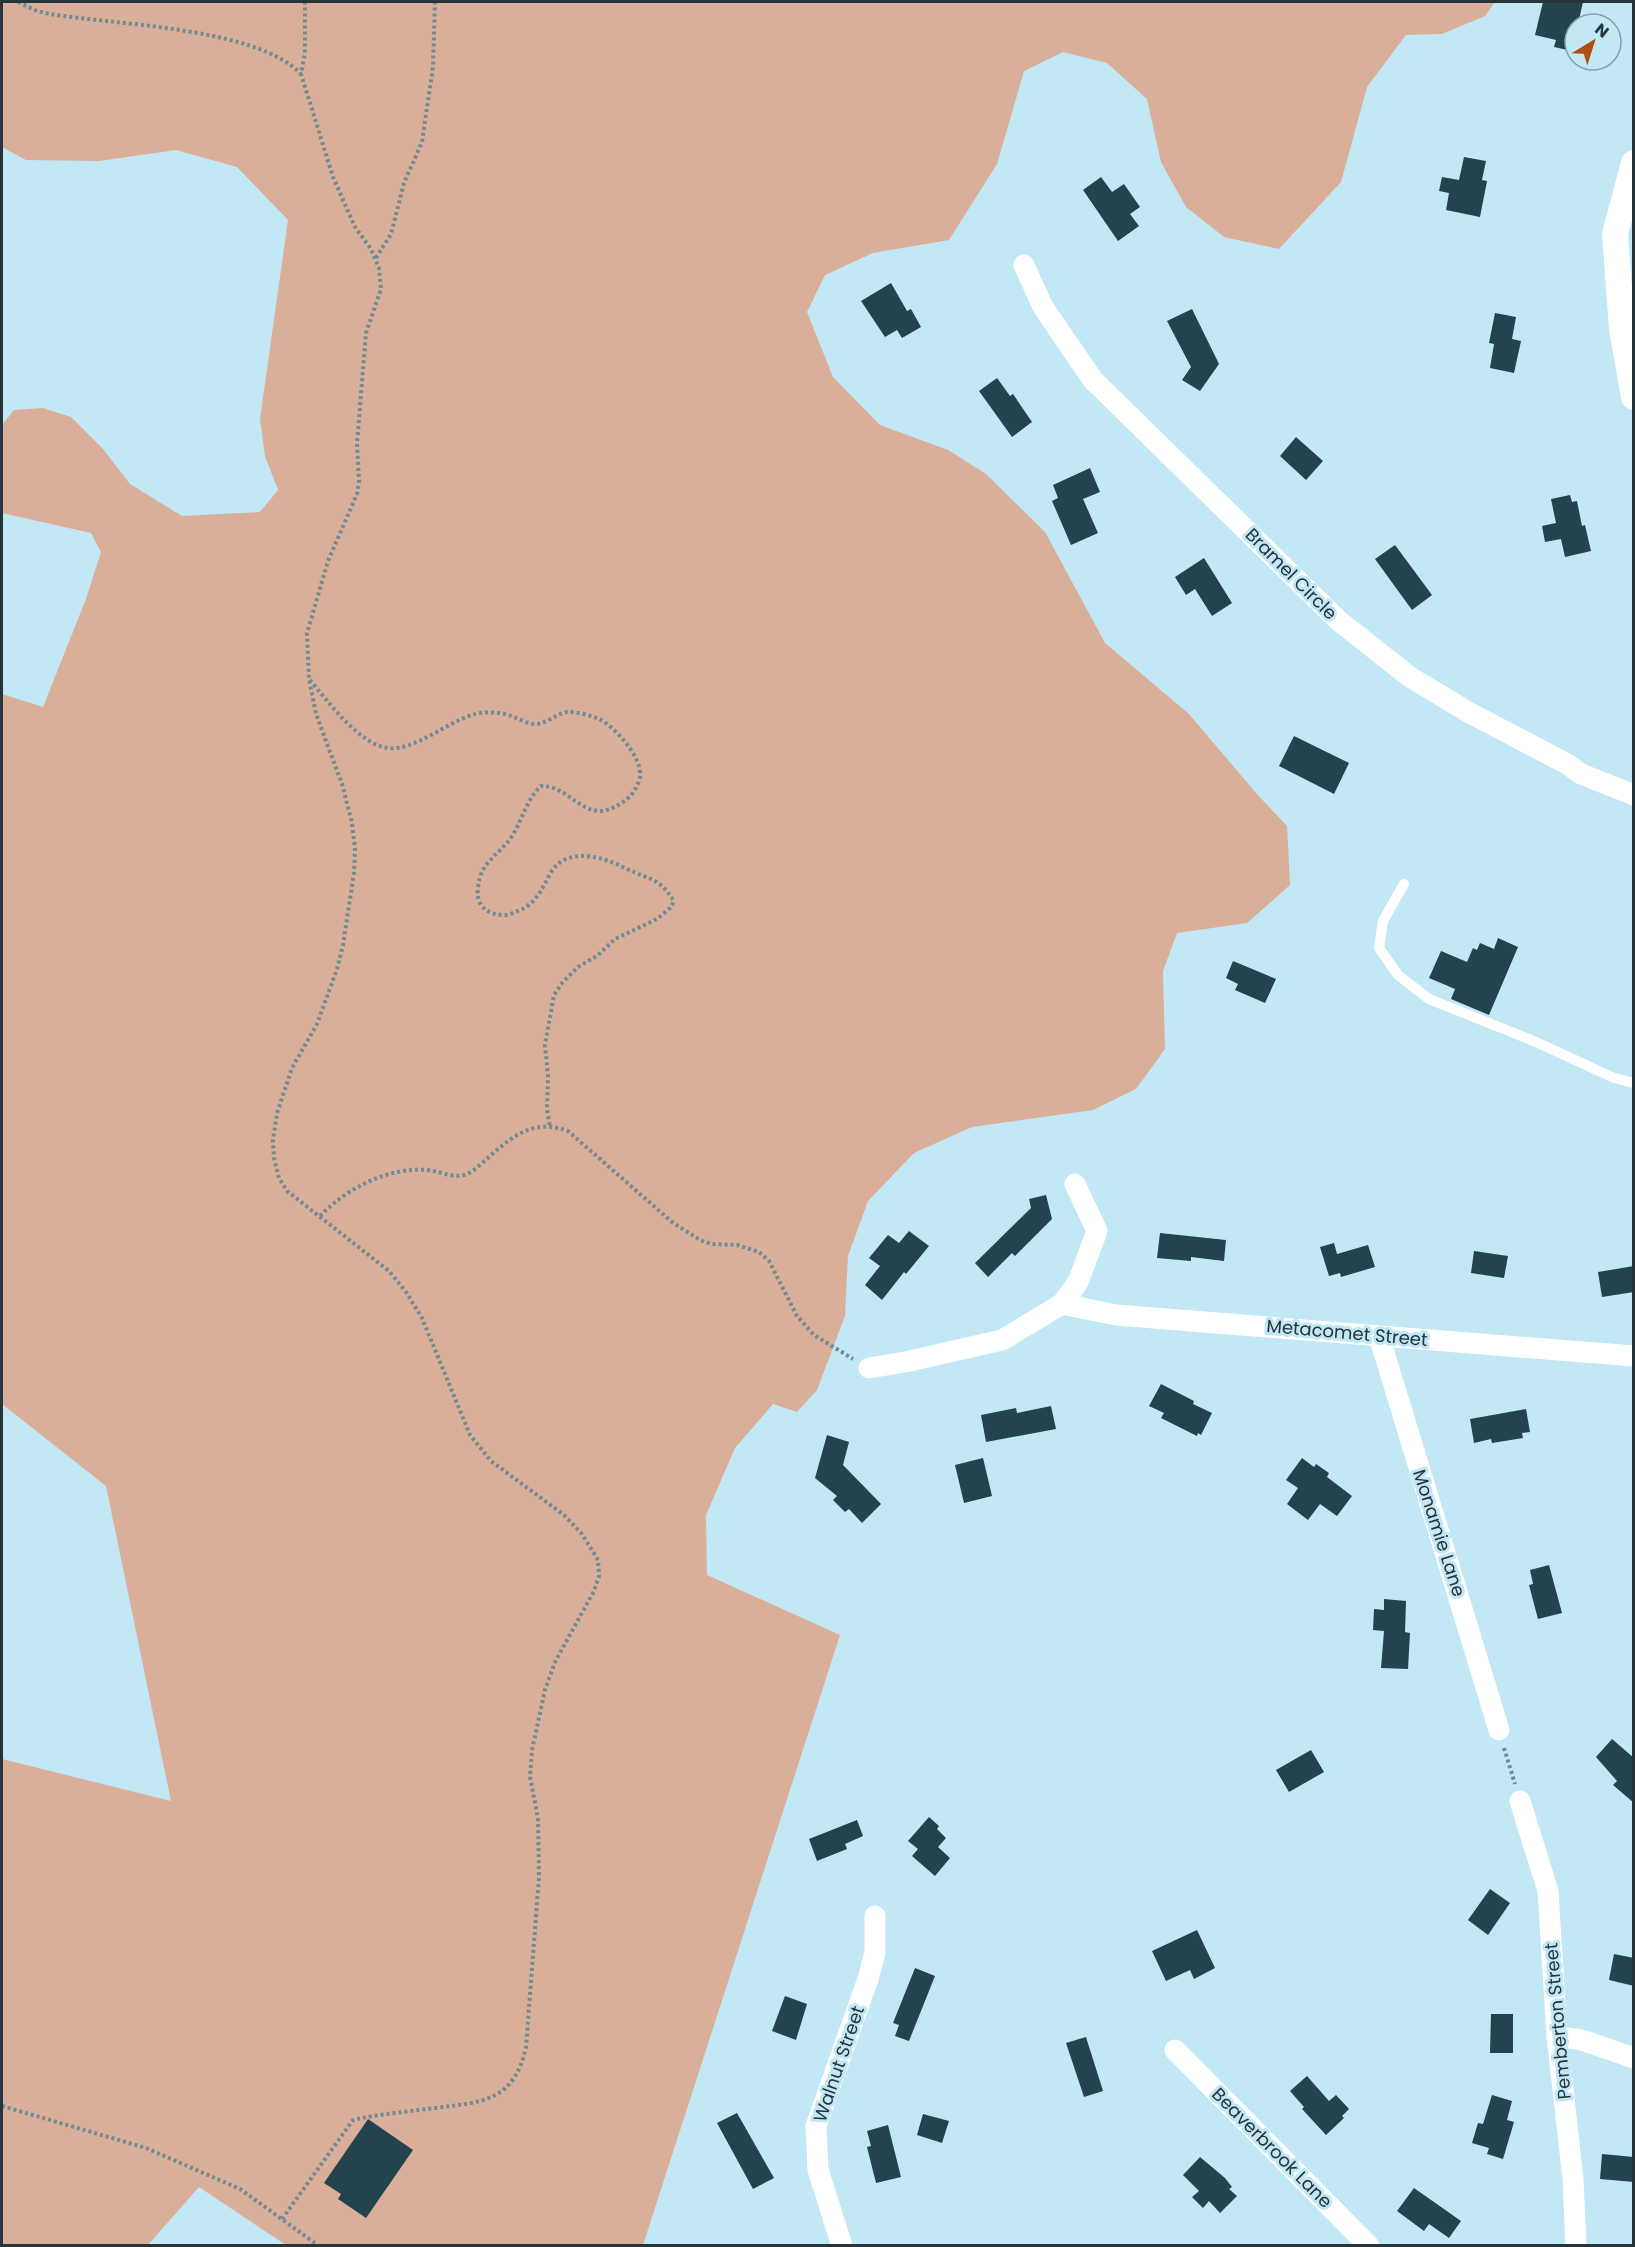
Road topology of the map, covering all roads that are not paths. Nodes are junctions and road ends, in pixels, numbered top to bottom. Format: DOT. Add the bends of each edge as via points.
graph roads {
  1 [pos="1634,163"];
  2 [pos="1024,265"];
  3 [pos="1634,396"];
  4 [pos="1634,795"];
  5 [pos="1404,884"];
  6 [pos="1634,1083"];
  7 [pos="1075,1184"];
  8 [pos="1062,1304"];
  9 [pos="1379,1336"];
  10 [pos="1634,1356"];
  11 [pos="869,1368"];
  12 [pos="1499,1730"];
  13 [pos="1520,1801"];
  14 [pos="875,1916"];
  15 [pos="1557,2036"];
  16 [pos="1175,2050"];
  17 [pos="1634,2058"];
  18 [pos="842,2246"];
  19 [pos="1369,2246"];
  20 [pos="1576,2246"];
  1 -- 3 [label="street" via="1615,234 1622,329"];
  2 -- 4 [label="street, Bramel Circle" via="1043,307 1093,381 1339,621 1410,677 1468,712 1581,774"];
  5 -- 6 [label="lane" via="1383,921 1379,948 1398,975 1429,999"];
  7 -- 8 [label="street" via="1097,1231 1078,1282"];
  8 -- 9 [label="street, Metacomet Street" via="1116,1315"];
  8 -- 11 [label="street" via="1002,1340"];
  9 -- 10 [label="street, Metacomet Street"];
  9 -- 12 [label="street, Monamie Lane"];
  13 -- 15 [label="street, Pemberton Street" via="1548,1891"];
  14 -- 18 [label="street, Walnut Street" via="875,1952 868,1979 816,2126 818,2170"];
  15 -- 17 [label="street" via="1582,2040"];
  15 -- 20 [label="street, Pemberton Street" via="1573,2179"];
  16 -- 19 [label="street, Beaverbrook Lane"];
}
